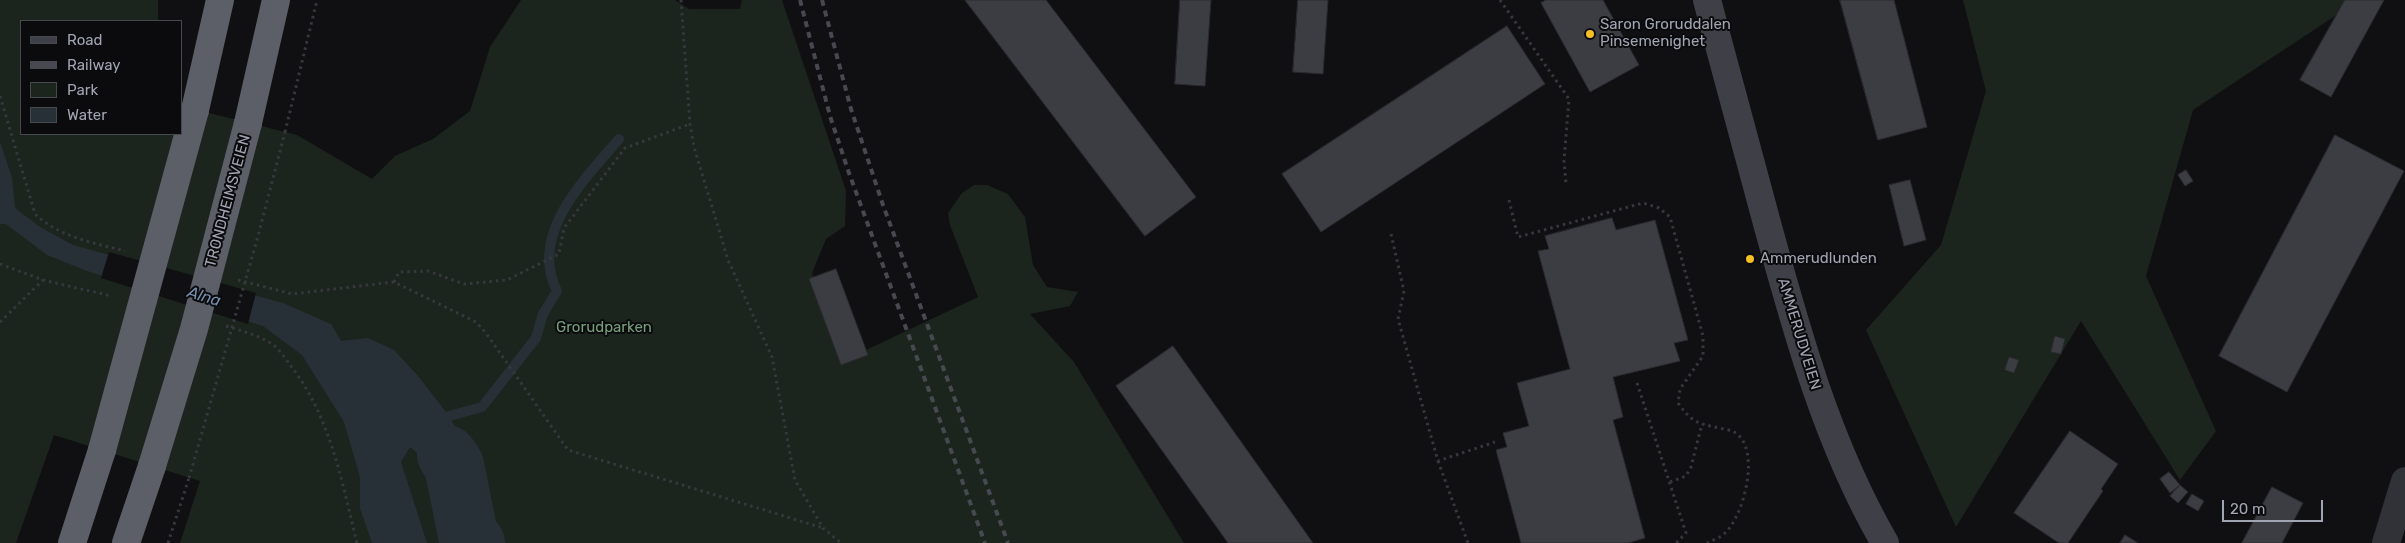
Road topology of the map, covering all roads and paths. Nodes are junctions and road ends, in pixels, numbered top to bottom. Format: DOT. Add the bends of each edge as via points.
graph roads {
  1 [pos="220,0"];
  2 [pos="276,0"];
  3 [pos="317,0"];
  4 [pos="681,0"];
  5 [pos="1500,0"];
  6 [pos="1707,0"];
  7 [pos="0,96"];
  8 [pos="690,124"];
  9 [pos="1566,184"];
  10 [pos="1509,200"];
  11 [pos="1391,234"];
  12 [pos="127,252"];
  13 [pos="0,264"];
  14 [pos="237,280"];
  15 [pos="394,282"];
  16 [pos="0,322"];
  17 [pos="274,345"];
  18 [pos="1637,383"];
  19 [pos="1702,424"];
  20 [pos="1495,442"];
  21 [pos="1438,462"];
  22 [pos="2405,481"];
  23 [pos="1669,482"];
  24 [pos="823,528"];
  25 [pos="72,543"];
  26 [pos="126,543"];
  27 [pos="168,543"];
  28 [pos="358,543"];
  29 [pos="841,543"];
  30 [pos="1468,543"];
  31 [pos="1676,543"];
  32 [pos="1707,543"];
  33 [pos="1885,543"];
  34 [pos="2386,543"];
  1 -- 25 [label="highway, bridge" via="195,110 102,450"];
  2 -- 26 [label="highway, TRONDHEIMSVEIEN, bridge" via="248,123 194,329"];
  3 -- 27 [label="path, bridge" via="258,236"];
  4 -- 8 [label="path"];
  5 -- 9 [label="path" via="1569,99 1564,161"];
  6 -- 33 [label="street, AMMERUDVEIEN" via="1812,378 1849,474"];
  7 -- 12 [label="path" via="35,214 48,226 82,240"];
  8 -- 15 [label="path" via="625,148 564,228 559,254 550,260 506,280 464,284 428,271 399,272"];
  8 -- 24 [label="path" via="694,148 728,260 772,357 795,480"];
  10 -- 19 [label="path" via="1518,237 1643,203 1659,208 1670,217 1703,336 1703,356 1680,389 1678,404 1689,419"];
  11 -- 21 [label="path" via="1404,291 1398,319"];
  13 -- 16 [label="path" via="43,280"];
  14 -- 15 [label="path" via="292,294"];
  15 -- 24 [label="path" via="476,322 568,450"];
  17 -- 28 [label="path" via="301,379 320,413"];
  18 -- 23 [label="path"];
  19 -- 23 [label="path" via="1686,476"];
  19 -- 32 [label="path" via="1734,431 1746,443 1750,466 1741,505 1725,533"];
  20 -- 21 [label="path"];
  21 -- 30 [label="path"];
  22 -- 34 [label="street"];
  23 -- 31 [label="path" via="1686,533"];
  24 -- 29 [label="path"];
}
